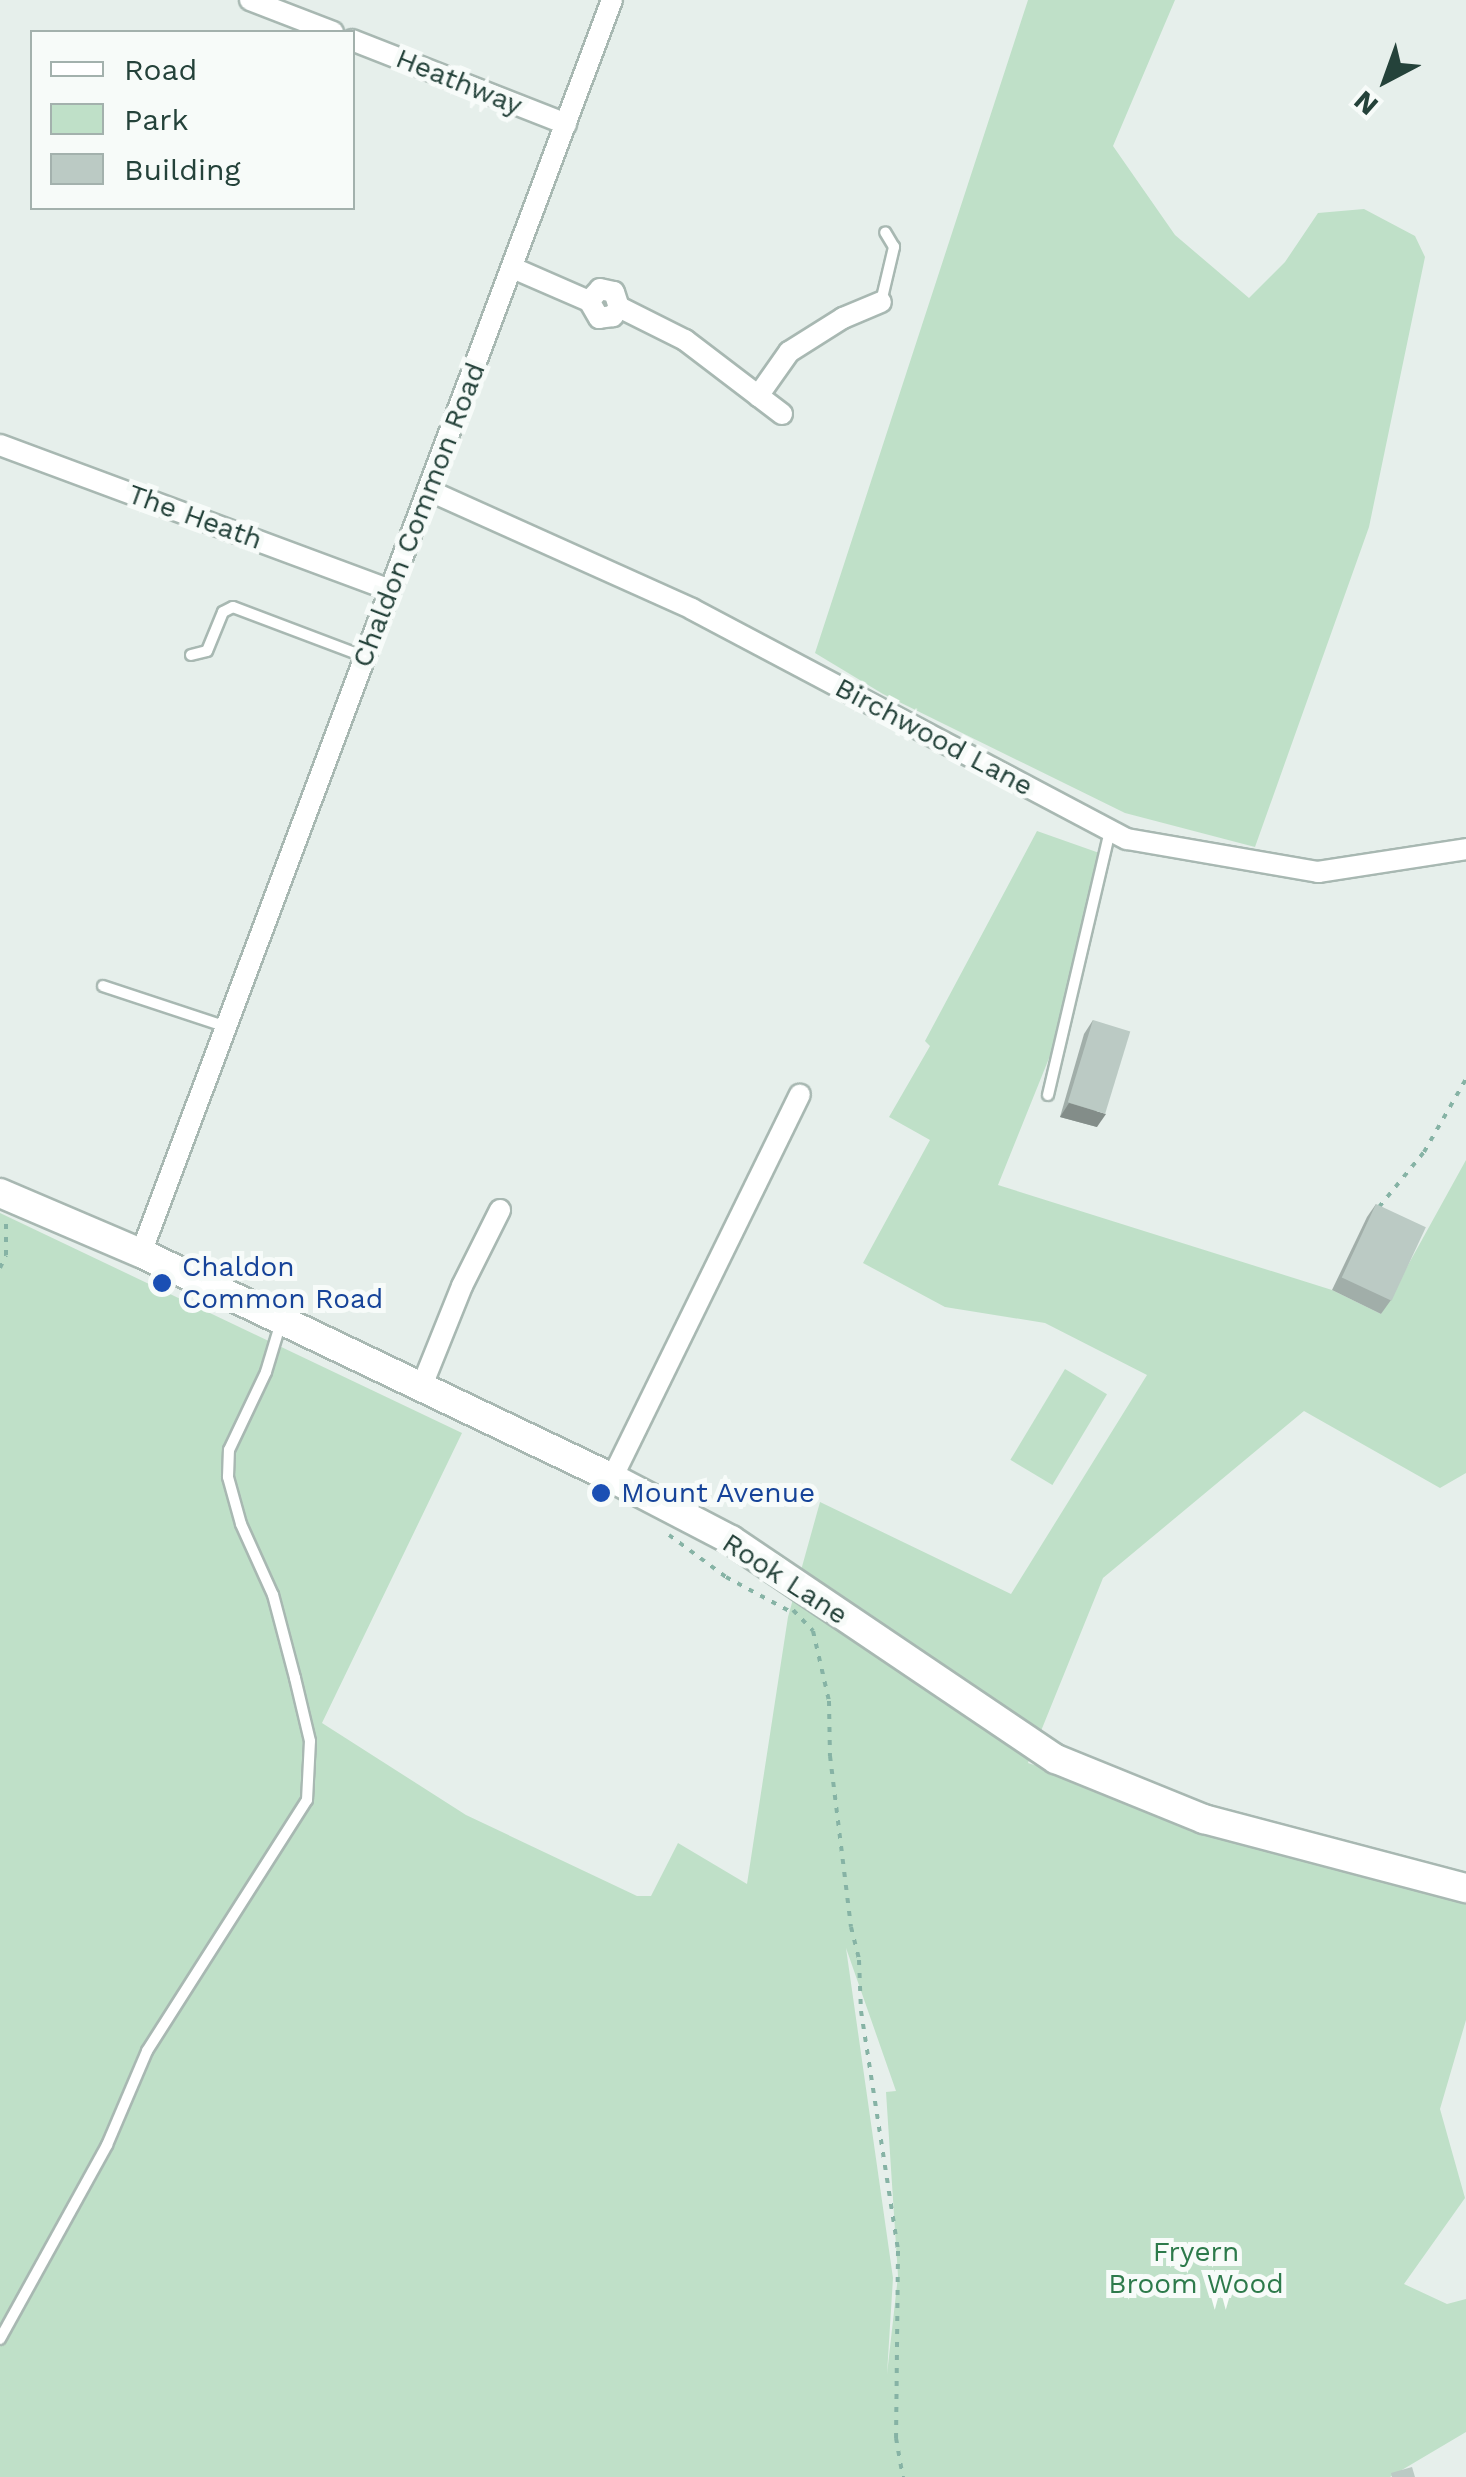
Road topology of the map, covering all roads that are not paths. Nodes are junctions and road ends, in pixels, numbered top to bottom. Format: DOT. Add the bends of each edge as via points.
graph roads {
  1 [pos="250,0"];
  2 [pos="612,0"];
  3 [pos="328,30"];
  4 [pos="355,41"];
  5 [pos="566,124"];
  6 [pos="885,232"];
  7 [pos="513,268"];
  8 [pos="882,302"];
  9 [pos="758,396"];
  10 [pos="782,414"];
  11 [pos="0,445"];
  12 [pos="430,490"];
  13 [pos="390,590"];
  14 [pos="191,655"];
  15 [pos="365,656"];
  16 [pos="1110,830"];
  17 [pos="1466,849"];
  18 [pos="103,986"];
  19 [pos="228,1028"];
  20 [pos="800,1095"];
  21 [pos="1048,1095"];
  22 [pos="8,1196"];
  23 [pos="500,1210"];
  24 [pos="141,1253"];
  25 [pos="281,1321"];
  26 [pos="421,1388"];
  27 [pos="612,1478"];
  28 [pos="1466,1888"];
  29 [pos="0,2339"];
  1 -- 3 [label="street"];
  2 -- 5 [label="street, Chaldon Common Road"];
  4 -- 5 [label="street, Heathway"];
  5 -- 7 [label="street, Chaldon Common Road"];
  6 -- 8 [label="lane" via="894,247"];
  7 -- 9 [label="street" via="589,301 599,318 619,307 685,340"];
  7 -- 12 [label="street, Chaldon Common Road"];
  8 -- 9 [label="street" via="789,352"];
  9 -- 10 [label="street"];
  11 -- 13 [label="street, The Heath"];
  12 -- 13 [label="street, Chaldon Common Road"];
  12 -- 16 [label="street, Birchwood Lane" via="692,608"];
  13 -- 15 [label="street, Chaldon Common Road"];
  14 -- 15 [label="lane" via="207,650 223,612 232,607"];
  15 -- 19 [label="street, Chaldon Common Road"];
  16 -- 17 [label="street, Birchwood Lane" via="1128,839 1318,872"];
  16 -- 21 [label="lane"];
  18 -- 19 [label="lane"];
  19 -- 24 [label="street, Chaldon Common Road"];
  20 -- 27 [label="street"];
  22 -- 24 [label="main road, Rook Lane"];
  23 -- 26 [label="street"];
  24 -- 25 [label="main road, Rook Lane"];
  25 -- 26 [label="main road, Rook Lane"];
  25 -- 29 [label="lane" via="266,1372 229,1450 228,1477 273,1596 295,1678 310,1741 307,1800 147,2052 108,2146"];
  26 -- 27 [label="main road, Rook Lane"];
  27 -- 28 [label="main road, Rook Lane" via="731,1540 797,1601 1056,1759 1204,1820"];
}
